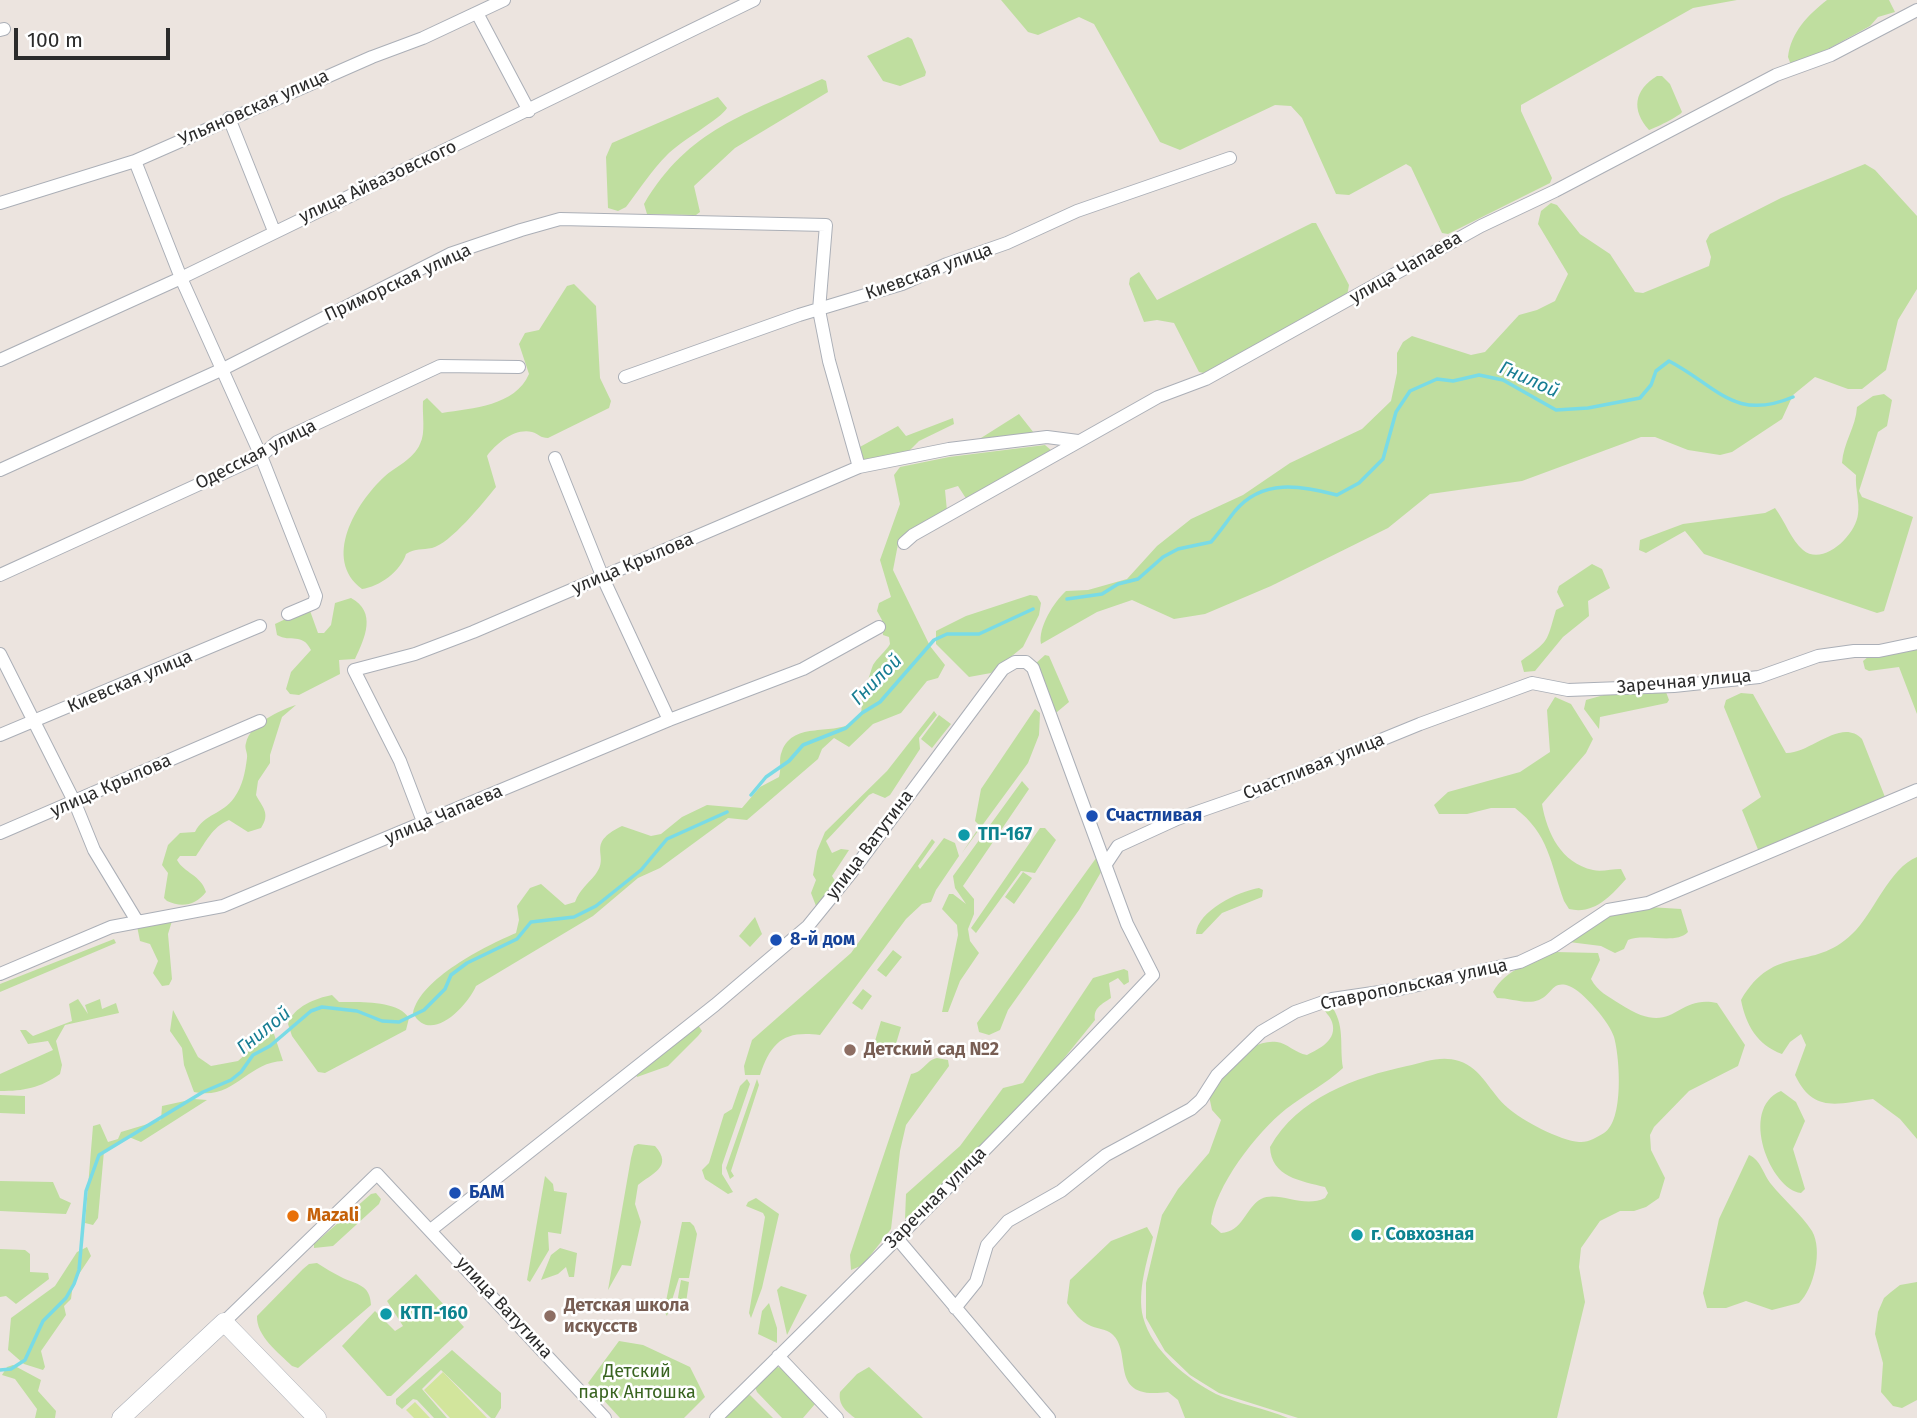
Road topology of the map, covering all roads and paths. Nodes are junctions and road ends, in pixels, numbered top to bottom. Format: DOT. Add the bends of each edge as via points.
graph roads {
  1 [pos="504,0"];
  2 [pos="754,0"];
  3 [pos="1917,10"];
  4 [pos="477,13"];
  5 [pos="528,111"];
  6 [pos="229,118"];
  7 [pos="1230,158"];
  8 [pos="135,161"];
  9 [pos="0,203"];
  10 [pos="274,232"];
  11 [pos="181,278"];
  12 [pos="819,310"];
  13 [pos="0,360"];
  14 [pos="519,367"];
  15 [pos="223,369"];
  16 [pos="625,377"];
  17 [pos="1078,441"];
  18 [pos="261,456"];
  19 [pos="555,458"];
  20 [pos="859,467"];
  21 [pos="0,470"];
  22 [pos="904,543"];
  23 [pos="0,575"];
  24 [pos="603,578"];
  25 [pos="288,614"];
  26 [pos="260,626"];
  27 [pos="878,626"];
  28 [pos="1917,643"];
  29 [pos="0,654"];
  30 [pos="1532,683"];
  31 [pos="669,720"];
  32 [pos="260,721"];
  33 [pos="34,722"];
  34 [pos="0,735"];
  35 [pos="1917,790"];
  36 [pos="75,803"];
  37 [pos="424,824"];
  38 [pos="0,833"];
  39 [pos="1106,864"];
  40 [pos="136,921"];
  41 [pos="0,974"];
  42 [pos="1153,975"];
  43 [pos="432,1229"];
  44 [pos="896,1237"];
  45 [pos="955,1308"];
  46 [pos="224,1322"];
  47 [pos="778,1356"];
  48 [pos="121,1418"];
  49 [pos="317,1418"];
  50 [pos="606,1418"];
  51 [pos="716,1418"];
  52 [pos="837,1418"];
  53 [pos="1049,1418"];
  1 -- 4 [label="street, Ульяновская улица"];
  2 -- 5 [label="street, улица Айвазовского"];
  3 -- 17 [label="street, улица Чапаева" via="1831,55 1776,75 1481,226 1206,379 1158,397"];
  4 -- 5 [label="street"];
  4 -- 6 [label="street, Ульяновская улица"];
  5 -- 10 [label="street, улица Айвазовского"];
  6 -- 8 [label="street, Ульяновская улица"];
  6 -- 10 [label="street"];
  7 -- 12 [label="street, Киевская улица" via="1077,211 902,284"];
  8 -- 9 [label="street, Ульяновская улица"];
  8 -- 11 [label="street"];
  10 -- 11 [label="street, улица Айвазовского"];
  11 -- 13 [label="street, улица Айвазовского"];
  11 -- 15 [label="street"];
  12 -- 15 [label="street, Приморская улица" via="825,225 560,219 450,254"];
  12 -- 16 [label="street, Киевская улица"];
  12 -- 20 [label="street" via="828,361"];
  14 -- 18 [label="street, Одесская улица" via="439,366 277,442"];
  15 -- 18 [label="street"];
  15 -- 21 [label="street, Приморская улица"];
  17 -- 20 [label="street, улица Крылова" via="1047,437 949,449"];
  17 -- 22 [label="street, улица Чапаева"];
  18 -- 23 [label="street, Одесская улица"];
  18 -- 25 [label="street" via="316,599"];
  19 -- 24 [label="street"];
  20 -- 24 [label="street, улица Крылова"];
  24 -- 31 [label="street"];
  24 -- 37 [label="street, улица Крылова" via="427,649 354,670 400,761"];
  26 -- 33 [label="street, Киевская улица"];
  27 -- 31 [label="street, улица Чапаева" via="803,669"];
  28 -- 30 [label="street, Заречная улица" via="1880,652 1818,656 1759,677 1674,686 1568,690"];
  29 -- 33 [label="street"];
  30 -- 39 [label="street, Счастливая улица" via="1152,830 1118,846"];
  31 -- 37 [label="street, улица Чапаева"];
  32 -- 36 [label="street, улица Крылова"];
  33 -- 34 [label="street, Киевская улица"];
  33 -- 36 [label="street"];
  35 -- 45 [label="street, Ставропольская улица" via="1648,903 1608,910 1555,946 1520,962 1332,999 1295,1012 1261,1032 1236,1055 1191,1109 1106,1155 1061,1191 1008,1222 987,1245 976,1282"];
  36 -- 38 [label="street, улица Крылова"];
  36 -- 40 [label="street" via="99,859"];
  37 -- 40 [label="street, улица Чапаева" via="223,906"];
  39 -- 42 [label="street, улица Ватутина"];
  39 -- 43 [label="street, улица Ватутина" via="1033,668 1026,662 1009,664 808,926"];
  40 -- 41 [label="street, улица Чапаева"];
  42 -- 44 [label="street, Заречная улица"];
  43 -- 46 [label="street, улица Ватутина" via="377,1174"];
  43 -- 50 [label="street, улица Ватутина"];
  44 -- 45 [label="street"];
  44 -- 47 [label="street, Заречная улица" via="852,1287"];
  45 -- 53 [label="street"];
  46 -- 48 [label="main road"];
  46 -- 49 [label="main road"];
  47 -- 51 [label="street, Заречная улица"];
  47 -- 52 [label="street"];
}
